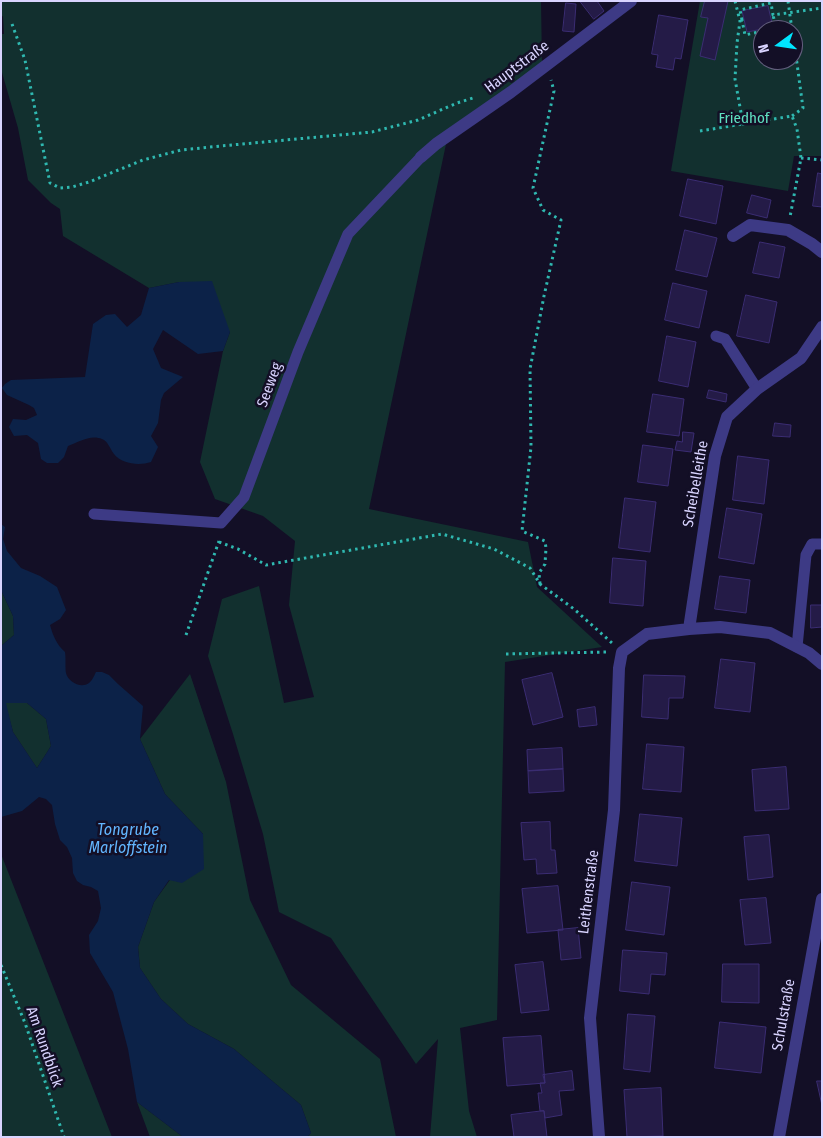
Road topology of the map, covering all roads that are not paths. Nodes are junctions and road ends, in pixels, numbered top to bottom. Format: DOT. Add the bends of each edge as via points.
graph roads {
  1 [pos="630,1"];
  2 [pos="421,157"];
  3 [pos="733,236"];
  4 [pos="822,252"];
  5 [pos="822,327"];
  6 [pos="716,336"];
  7 [pos="757,389"];
  8 [pos="94,514"];
  9 [pos="822,544"];
  10 [pos="689,629"];
  11 [pos="797,647"];
  12 [pos="822,664"];
  13 [pos="822,899"];
  14 [pos="599,1137"];
  15 [pos="779,1137"];
  1 -- 2 [label="street, Hauptstraße"];
  2 -- 8 [label="lane, Seeweg" via="348,234 298,352 244,497 221,523"];
  3 -- 4 [label="street" via="750,225 788,230"];
  5 -- 7 [label="street, Scheibelleithe" via="801,358"];
  6 -- 7 [label="lane" via="724,339"];
  7 -- 10 [label="street, Scheibelleithe" via="727,417 715,456"];
  9 -- 11 [label="lane" via="812,544 806,555"];
  10 -- 11 [label="street" via="720,627 770,633"];
  10 -- 14 [label="street, Leithenstraße" via="647,634 622,652 619,668 614,810 590,1018"];
  11 -- 12 [label="street" via="809,652"];
  13 -- 15 [label="street, Schulstraße"];
}
